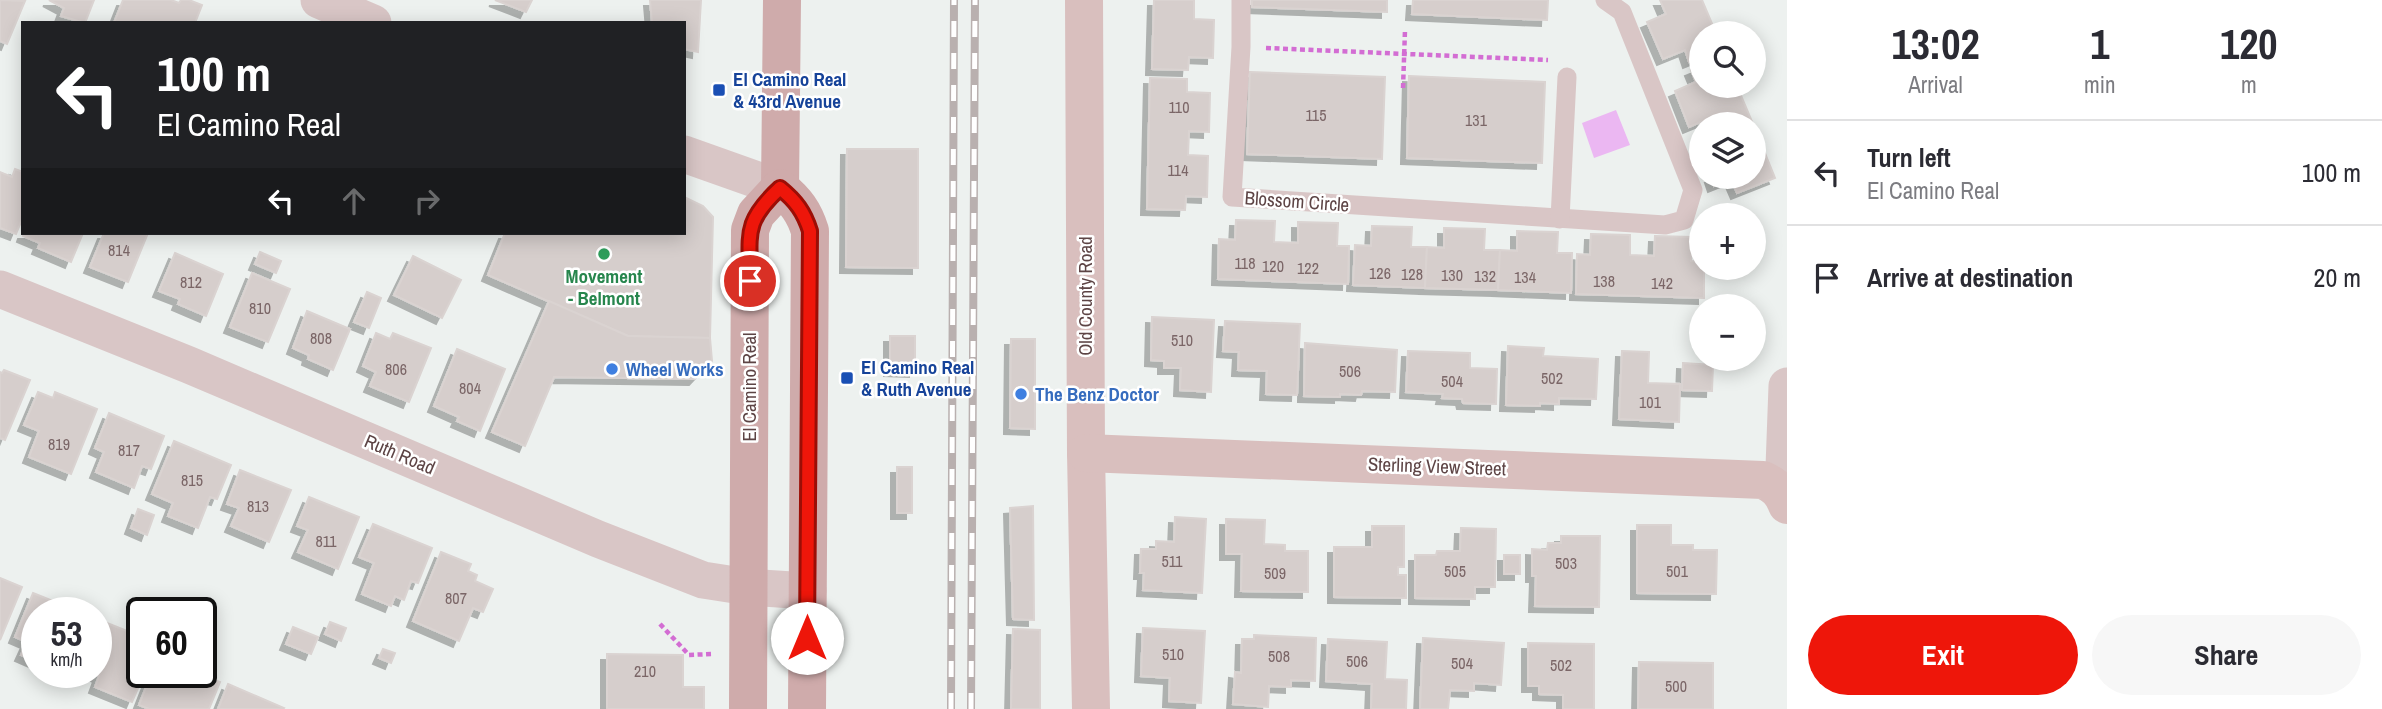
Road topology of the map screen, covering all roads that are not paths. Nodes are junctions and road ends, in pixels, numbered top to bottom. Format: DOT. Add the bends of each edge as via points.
graph roads {
  1 [pos="319,0"];
  2 [pos="782,0"];
  3 [pos="1241,0"];
  4 [pos="1605,0"];
  5 [pos="1084,5"];
  6 [pos="368,21"];
  7 [pos="1567,77"];
  8 [pos="686,155"];
  9 [pos="780,188"];
  10 [pos="1560,219"];
  11 [pos="0,289"];
  12 [pos="1787,386"];
  13 [pos="1086,453"];
  14 [pos="1785,500"];
  15 [pos="748,587"];
  16 [pos="807,591"];
  17 [pos="748,709"];
  18 [pos="807,709"];
  19 [pos="1091,709"];
  1 -- 6 [label="street"];
  2 -- 9 [label="main road"];
  3 -- 10 [label="lane, Blossom Circle" via="1231,197"];
  4 -- 10 [label="lane, Blossom Circle" via="1622,12 1693,190 1684,220 1665,225"];
  5 -- 13 [label="street, Old County Road"];
  7 -- 10 [label="lane"];
  8 -- 9 [label="street"];
  9 -- 15 [label="main road, El Camino Real" via="756,214 750,230"];
  9 -- 16 [label="main road" via="805,214 810,231"];
  11 -- 15 [label="street, Ruth Road" via="645,557 703,580"];
  12 -- 14 [label="street"];
  13 -- 14 [label="street, Sterling View Street" via="1763,480 1774,485"];
  13 -- 19 [label="street, Old County Road"];
  15 -- 16 [label="street, Ruth Road"];
  15 -- 17 [label="main road, El Camino Real"];
  16 -- 18 [label="main road"];
}
